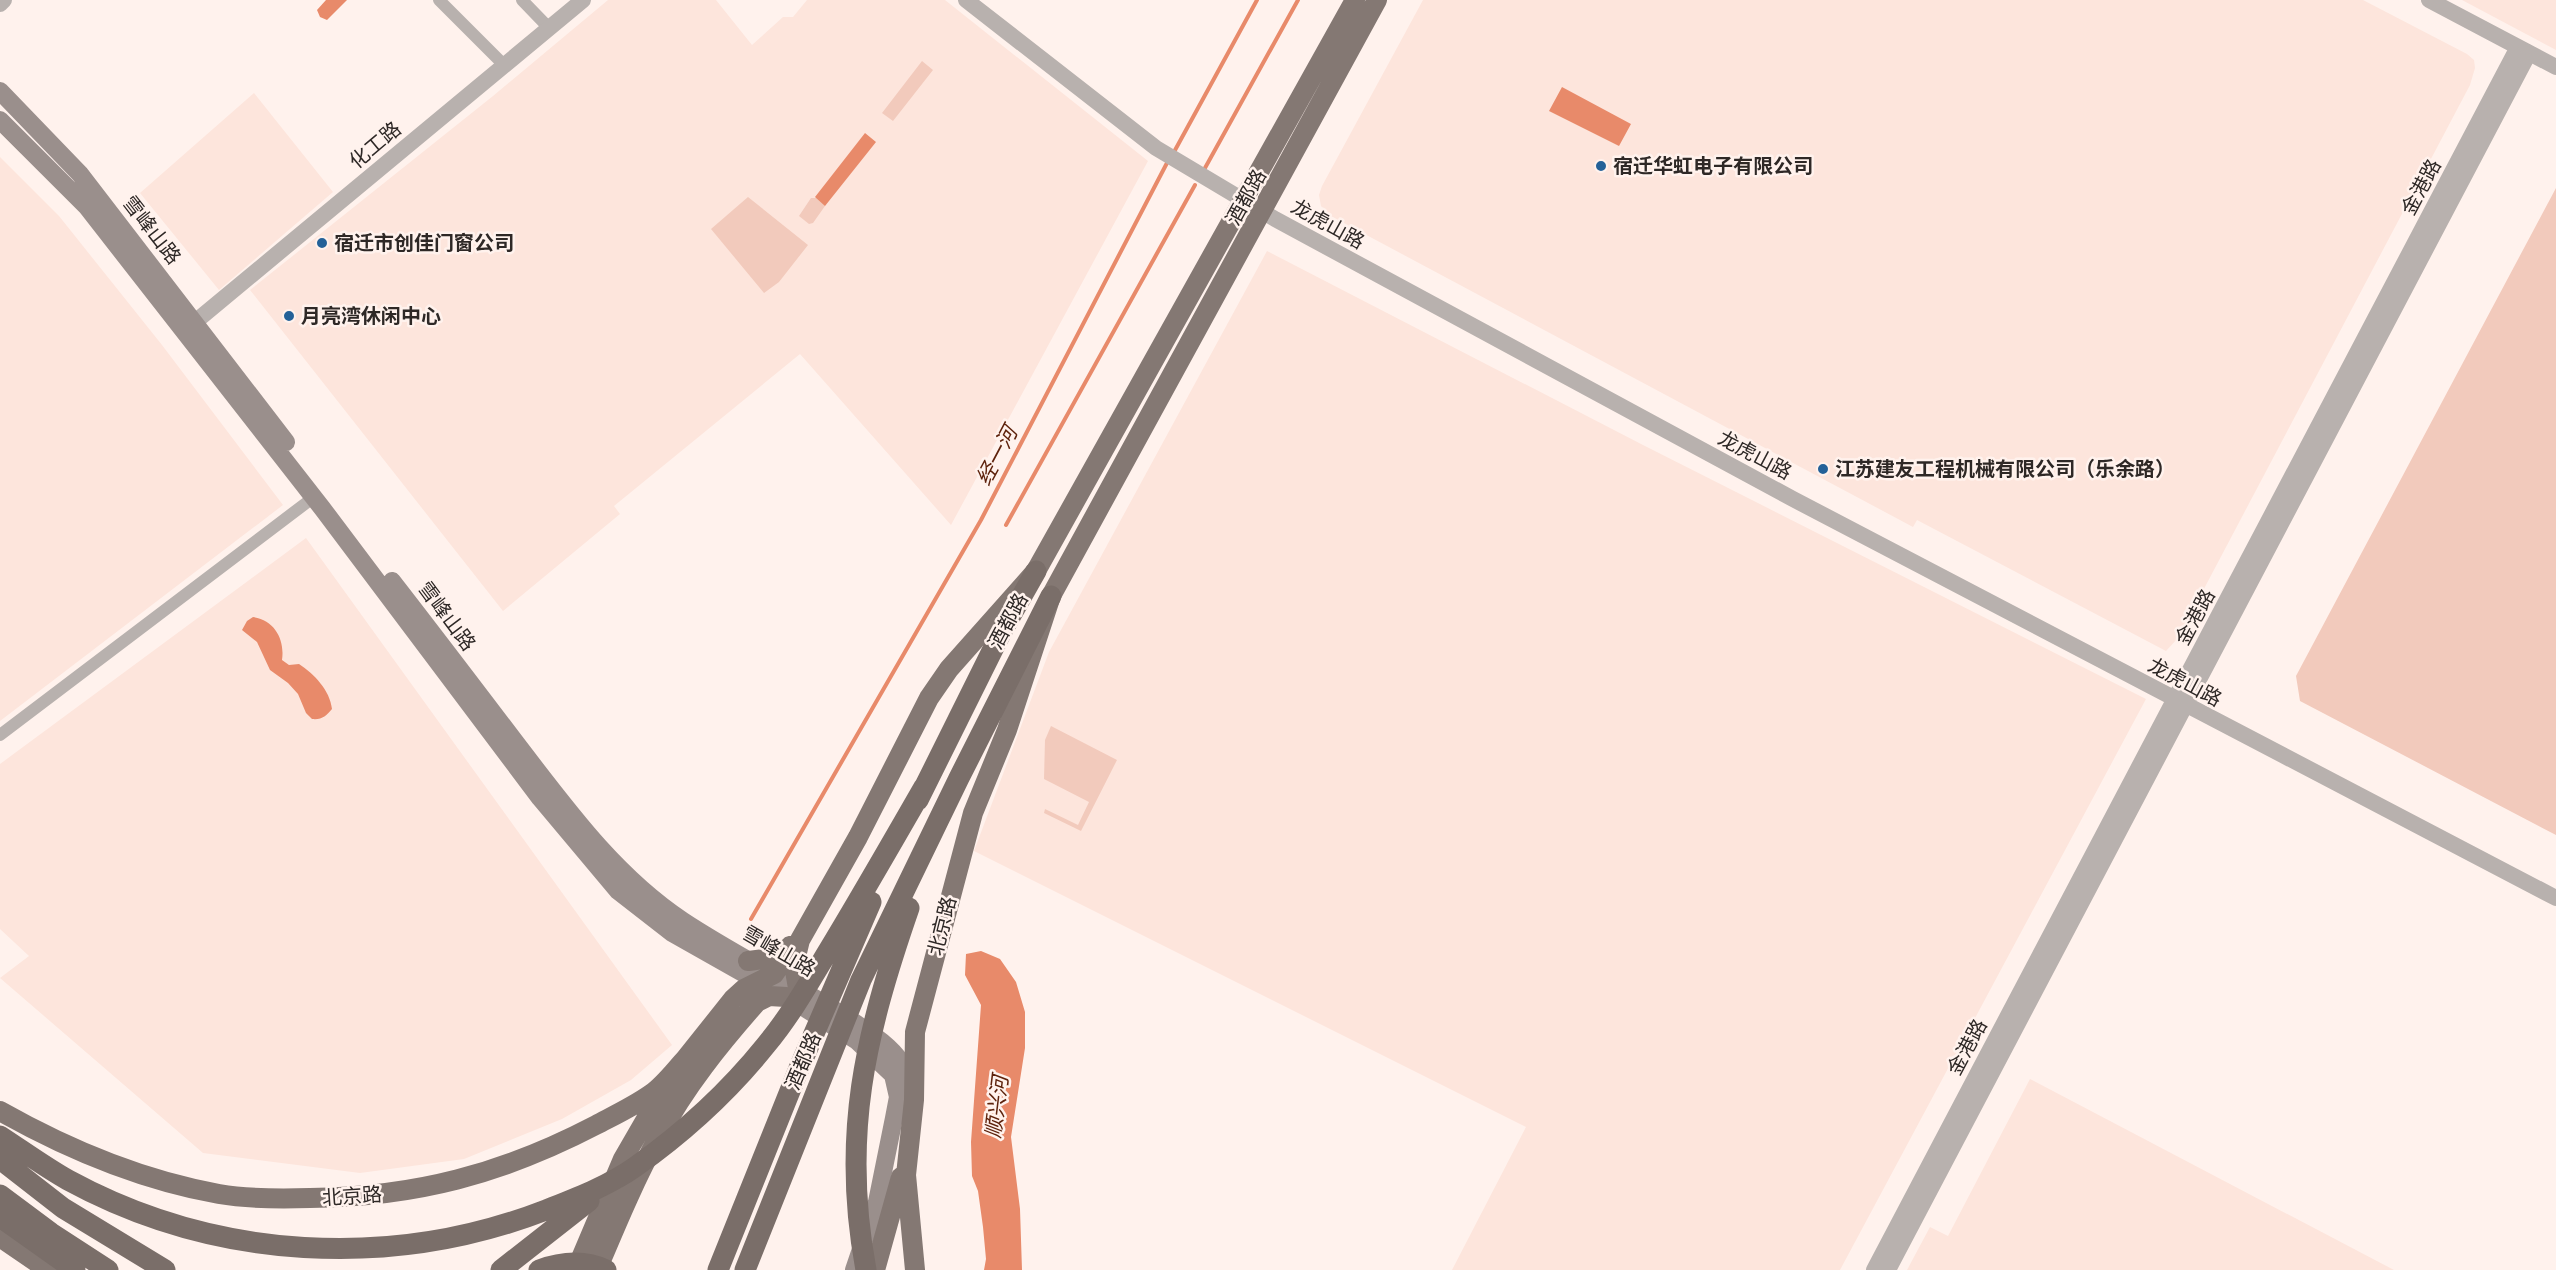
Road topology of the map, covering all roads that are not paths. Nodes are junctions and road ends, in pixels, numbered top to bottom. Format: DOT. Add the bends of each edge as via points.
graph roads {
  1 [pos="4,0"];
  2 [pos="439,0"];
  3 [pos="522,0"];
  4 [pos="583,0"];
  5 [pos="966,0"];
  6 [pos="1355,0"];
  7 [pos="1377,0"];
  8 [pos="2429,0"];
  9 [pos="0,4"];
  10 [pos="549,28"];
  11 [pos="2524,50"];
  12 [pos="504,65"];
  13 [pos="2556,67"];
  14 [pos="0,91"];
  15 [pos="0,120"];
  16 [pos="1244,201"];
  17 [pos="1262,212"];
  18 [pos="195,322"];
  19 [pos="314,497"];
  20 [pos="1036,571"];
  21 [pos="1051,596"];
  22 [pos="2181,703"];
  23 [pos="0,735"];
  24 [pos="924,787"];
  25 [pos="940,817"];
  26 [pos="2556,898"];
  27 [pos="808,922"];
  28 [pos="743,966"];
  29 [pos="766,978"];
  30 [pos="792,992"];
  31 [pos="915,1032"];
  32 [pos="686,1058"];
  33 [pos="881,1062"];
  34 [pos="902,1063"];
  35 [pos="914,1100"];
  36 [pos="0,1111"];
  37 [pos="0,1136"];
  38 [pos="910,1140"];
  39 [pos="0,1160"];
  40 [pos="633,1168"];
  41 [pos="0,1195"];
  42 [pos="0,1217"];
  43 [pos="0,1237"];
  44 [pos="41,1237"];
  45 [pos="48,1270"];
  46 [pos="75,1270"];
  47 [pos="108,1270"];
  48 [pos="165,1270"];
  49 [pos="501,1270"];
  50 [pos="539,1270"];
  51 [pos="576,1270"];
  52 [pos="597,1270"];
  53 [pos="606,1270"];
  54 [pos="718,1270"];
  55 [pos="745,1270"];
  56 [pos="854,1270"];
  57 [pos="866,1270"];
  58 [pos="875,1270"];
  59 [pos="915,1270"];
  60 [pos="1874,1270"];
  61 [pos="1888,1270"];
  1 -- 9 [label="street"];
  2 -- 12 [label="street"];
  3 -- 10 [label="street"];
  4 -- 10 [label="street, 化工路"];
  5 -- 16 [label="street, 龙虎山路" via="1156,148"];
  6 -- 16 [label="main road, 酒都路"];
  7 -- 17 [label="main road, 酒都路"];
  8 -- 11 [label="street"];
  10 -- 12 [label="street, 化工路"];
  11 -- 13 [label="street"];
  11 -- 22 [label="street, 金港路"];
  12 -- 18 [label="street, 化工路"];
  14 -- 18 [label="main road, 雪峰山路" via="80,174"];
  15 -- 19 [label="main road, 雪峰山路" via="87,207"];
  16 -- 17 [label="street, 龙虎山路"];
  16 -- 20 [label="main road, 酒都路"];
  17 -- 21 [label="main road, 酒都路"];
  17 -- 22 [label="street, 龙虎山路" via="1536,362"];
  18 -- 28 [label="main road, 雪峰山路" via="598,846 653,899"];
  19 -- 23 [label="street"];
  19 -- 28 [label="main road, 雪峰山路" via="540,798 609,881 650,918"];
  20 -- 24 [label="highway, 酒都路"];
  20 -- 27 [label="main road" via="929,698 858,837"];
  21 -- 25 [label="highway, 酒都路"];
  21 -- 31 [label="main road, 北京路" via="1007,729 974,813"];
  22 -- 26 [label="street, 龙虎山路"];
  22 -- 60 [label="street, 金港路"];
  22 -- 61 [label="street, 金港路"];
  24 -- 40 [label="highway" via="800,999 773,1036 690,1123"];
  24 -- 54 [label="highway, 酒都路" via="840,972"];
  25 -- 55 [label="highway, 酒都路" via="861,980"];
  25 -- 57 [label="highway" via="882,991 864,1062 855,1145 858,1226"];
  27 -- 28 [label="main road" via="785,952"];
  27 -- 29 [label="main road"];
  27 -- 30 [label="main road" via="795,954"];
  28 -- 29 [label="main road, 雪峰山路"];
  29 -- 30 [label="main road, 雪峰山路"];
  29 -- 32 [label="main road" via="733,999"];
  30 -- 33 [label="main road"];
  30 -- 34 [label="main road, 雪峰山路" via="873,1035"];
  30 -- 52 [label="main road" via="757,1002 699,1073 644,1164"];
  31 -- 34 [label="main road"];
  31 -- 35 [label="main road, 北京路"];
  32 -- 36 [label="main road, 北京路" via="653,1093 522,1160 436,1186 357,1198 279,1199 221,1194 159,1180 41,1135"];
  32 -- 51 [label="main road" via="623,1159"];
  33 -- 34 [label="main road"];
  33 -- 56 [label="main road" via="893,1075 898,1097 877,1202"];
  34 -- 35 [label="main road, 雪峰山路"];
  35 -- 38 [label="main road, 北京路"];
  37 -- 40 [label="highway" via="68,1180 110,1200 189,1228 282,1247 341,1250 444,1240 509,1224 579,1197"];
  38 -- 58 [label="main road"];
  38 -- 59 [label="main road, 北京路" via="906,1175"];
  39 -- 48 [label="highway" via="63,1208"];
  40 -- 49 [label="highway"];
  41 -- 44 [label="highway"];
  42 -- 44 [label="highway"];
  43 -- 45 [label="main road"];
  44 -- 46 [label="highway"];
  44 -- 47 [label="highway"];
  50 -- 53 [label="highway" via="555,1264 577,1263"];
}
